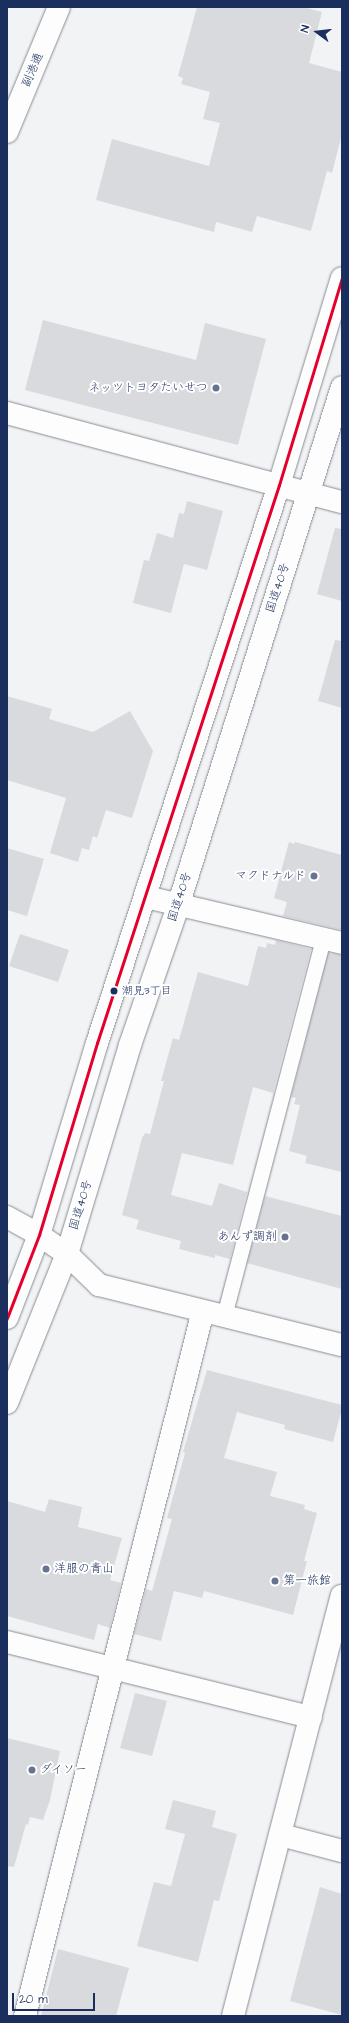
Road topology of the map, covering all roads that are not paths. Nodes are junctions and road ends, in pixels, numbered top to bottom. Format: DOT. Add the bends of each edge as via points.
graph roads {
  1 [pos="59,7"];
  2 [pos="7,132"];
  3 [pos="342,278"];
  4 [pos="342,387"];
  5 [pos="7,413"];
  6 [pos="279,485"];
  7 [pos="309,494"];
  8 [pos="342,502"];
  9 [pos="146,897"];
  10 [pos="178,906"];
  11 [pos="333,941"];
  12 [pos="7,1217"];
  13 [pos="39,1235"];
  14 [pos="67,1254"];
  15 [pos="213,1314"];
  16 [pos="7,1318"];
  17 [pos="342,1345"];
  18 [pos="7,1403"];
  19 [pos="342,1596"];
  20 [pos="7,1642"];
  21 [pos="112,1669"];
  22 [pos="311,1718"];
  23 [pos="281,1835"];
  24 [pos="342,1851"];
  25 [pos="25,2016"];
  26 [pos="233,2016"];
  1 -- 2 [label="main road, 副港通"];
  3 -- 6 [label="main road"];
  4 -- 7 [label="main road, 国道40号"];
  5 -- 6 [label="main road"];
  6 -- 7 [label="main road"];
  6 -- 9 [label="main road"];
  7 -- 8 [label="main road"];
  7 -- 10 [label="main road, 国道40号"];
  9 -- 10 [label="main road"];
  9 -- 13 [label="main road" via="97,1043"];
  10 -- 11 [label="main road"];
  10 -- 14 [label="main road, 国道40号" via="130,1045"];
  11 -- 15 [label="lane"];
  12 -- 13 [label="main road"];
  13 -- 14 [label="main road"];
  13 -- 16 [label="main road"];
  14 -- 15 [label="main road" via="99,1285"];
  14 -- 18 [label="main road, 国道40号"];
  15 -- 17 [label="main road"];
  15 -- 21 [label="main road"];
  19 -- 22 [label="main road"];
  20 -- 21 [label="main road"];
  21 -- 22 [label="main road"];
  21 -- 25 [label="main road"];
  22 -- 23 [label="main road"];
  23 -- 24 [label="main road"];
  23 -- 26 [label="main road"];
}
